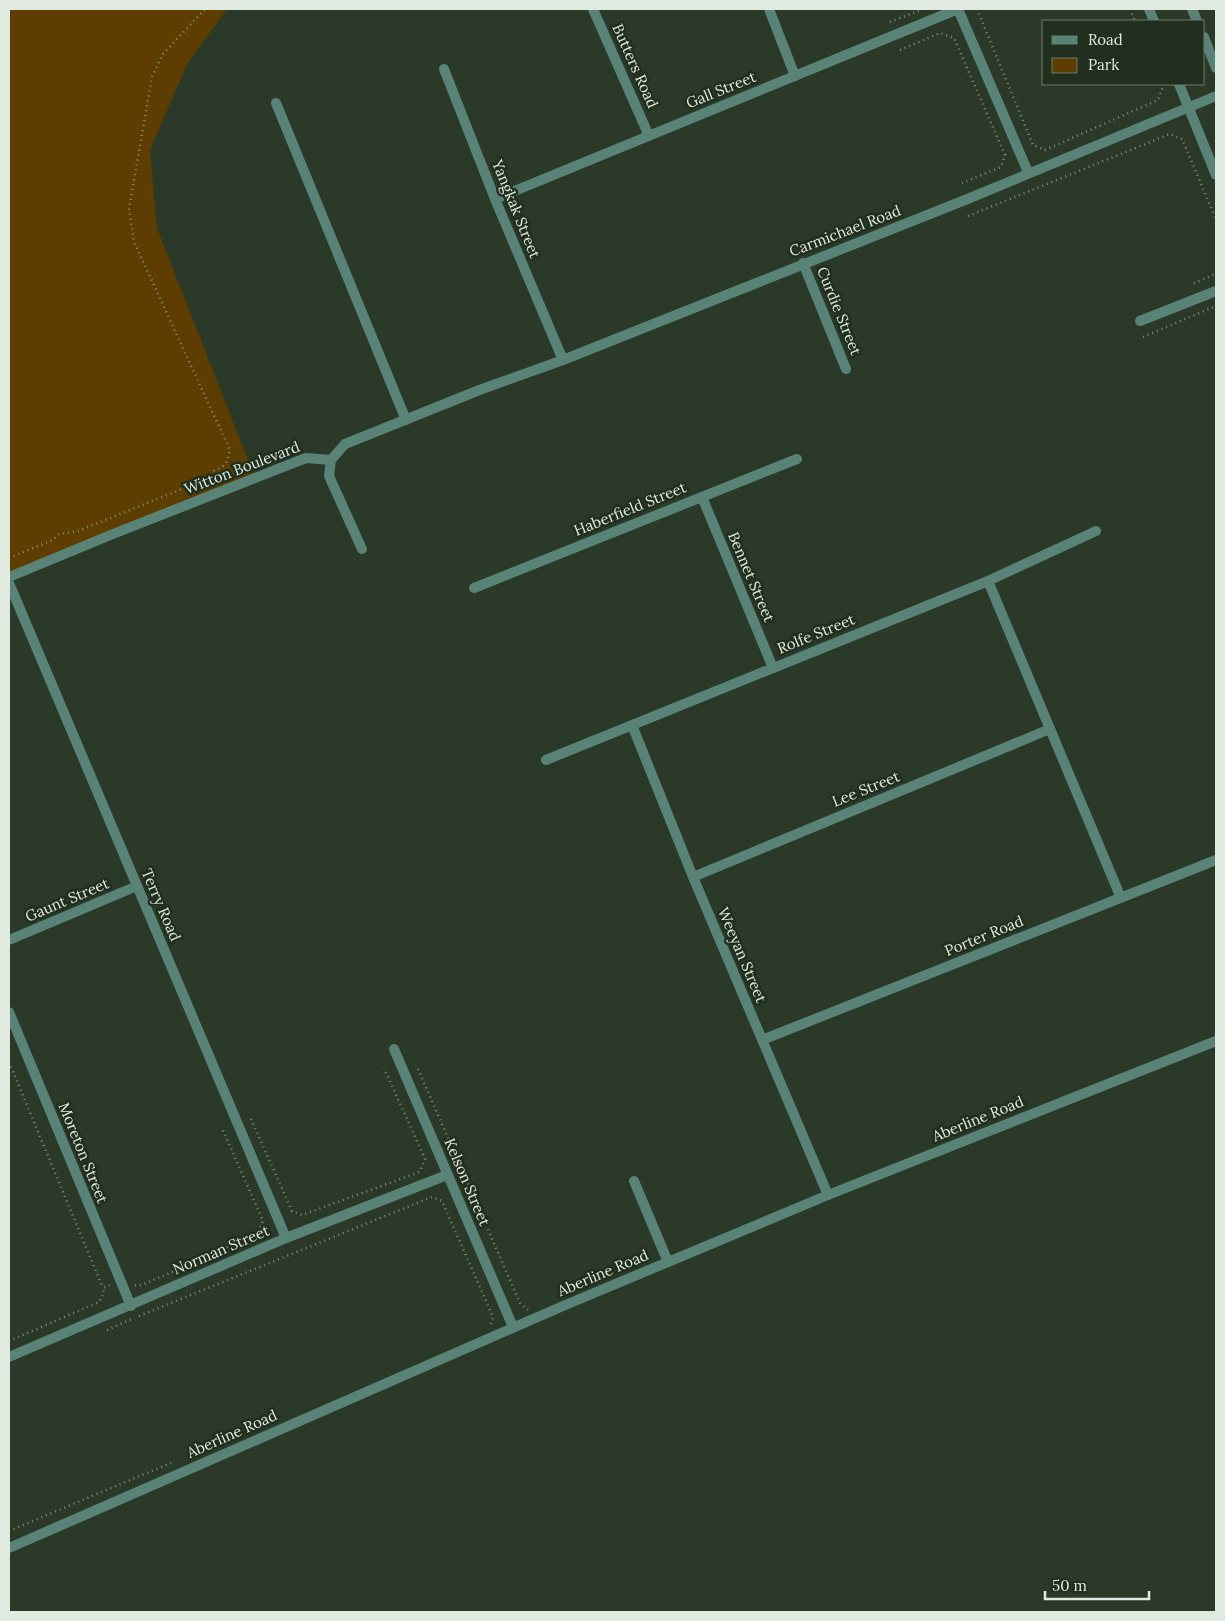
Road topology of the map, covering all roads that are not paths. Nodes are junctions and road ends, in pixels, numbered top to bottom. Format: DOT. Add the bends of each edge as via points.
graph roads {
  1 [pos="592,9"];
  2 [pos="769,9"];
  3 [pos="958,9"];
  4 [pos="1205,40"];
  5 [pos="1216,68"];
  6 [pos="444,69"];
  7 [pos="795,76"];
  8 [pos="1179,85"];
  9 [pos="1216,96"];
  10 [pos="276,103"];
  11 [pos="1189,108"];
  12 [pos="649,136"];
  13 [pos="1028,172"];
  14 [pos="1216,175"];
  15 [pos="495,199"];
  16 [pos="804,263"];
  17 [pos="1216,291"];
  18 [pos="1140,321"];
  19 [pos="563,360"];
  20 [pos="846,369"];
  21 [pos="406,420"];
  22 [pos="796,459"];
  23 [pos="331,460"];
  24 [pos="702,497"];
  25 [pos="1096,531"];
  26 [pos="362,550"];
  27 [pos="9,577"];
  28 [pos="988,581"];
  29 [pos="9,583"];
  30 [pos="474,588"];
  31 [pos="773,668"];
  32 [pos="632,725"];
  33 [pos="1050,729"];
  34 [pos="546,760"];
  35 [pos="1216,860"];
  36 [pos="693,877"];
  37 [pos="137,886"];
  38 [pos="1121,898"];
  39 [pos="9,940"];
  40 [pos="9,1012"];
  41 [pos="762,1040"];
  42 [pos="1216,1041"];
  43 [pos="394,1049"];
  44 [pos="447,1175"];
  45 [pos="634,1182"];
  46 [pos="828,1195"];
  47 [pos="286,1238"];
  48 [pos="668,1262"];
  49 [pos="130,1306"];
  50 [pos="513,1327"];
  51 [pos="9,1357"];
  52 [pos="9,1548"];
  1 -- 12 [label="street, Butters Road"];
  2 -- 7 [label="street"];
  3 -- 7 [label="street, Gall Street"];
  3 -- 13 [label="street"];
  4 -- 5 [label="street"];
  6 -- 15 [label="street, Yangkak Street"];
  7 -- 12 [label="street, Gall Street"];
  8 -- 11 [label="street"];
  9 -- 11 [label="street, Carmichael Road"];
  10 -- 21 [label="street"];
  11 -- 13 [label="street, Carmichael Road"];
  11 -- 14 [label="street"];
  12 -- 15 [label="street, Gall Street"];
  13 -- 16 [label="street, Carmichael Road"];
  15 -- 19 [label="street, Yangkak Street"];
  16 -- 19 [label="street, Carmichael Road"];
  16 -- 20 [label="street, Curdie Street"];
  17 -- 18 [label="street"];
  19 -- 21 [label="street, Carmichael Road"];
  21 -- 23 [label="street" via="345,444"];
  22 -- 24 [label="street, Haberfield Street"];
  23 -- 26 [label="street" via="329,476"];
  23 -- 27 [label="street, Witton Boulevard" via="306,458"];
  24 -- 30 [label="street, Haberfield Street"];
  24 -- 31 [label="street, Bennet Street"];
  25 -- 28 [label="street, Rolfe Street"];
  28 -- 31 [label="street, Rolfe Street"];
  28 -- 33 [label="street"];
  29 -- 37 [label="street, Terry Road"];
  31 -- 32 [label="street, Rolfe Street"];
  32 -- 34 [label="street, Rolfe Street"];
  32 -- 36 [label="street, Weeyan Street"];
  33 -- 36 [label="street, Lee Street"];
  33 -- 38 [label="street"];
  35 -- 38 [label="street, Porter Road"];
  36 -- 41 [label="street, Weeyan Street"];
  37 -- 39 [label="street, Gaunt Street"];
  37 -- 47 [label="street, Terry Road"];
  38 -- 41 [label="street, Porter Road"];
  40 -- 49 [label="street, Moreton Street"];
  41 -- 46 [label="street, Weeyan Street"];
  42 -- 46 [label="street, Aberline Road"];
  43 -- 44 [label="street, Kelson Street"];
  44 -- 47 [label="street, Norman Street"];
  44 -- 50 [label="street, Kelson Street"];
  45 -- 48 [label="street"];
  46 -- 48 [label="street, Aberline Road"];
  47 -- 49 [label="street, Norman Street"];
  48 -- 50 [label="street, Aberline Road"];
  49 -- 51 [label="street, Norman Street"];
  50 -- 52 [label="street, Aberline Road"];
}
